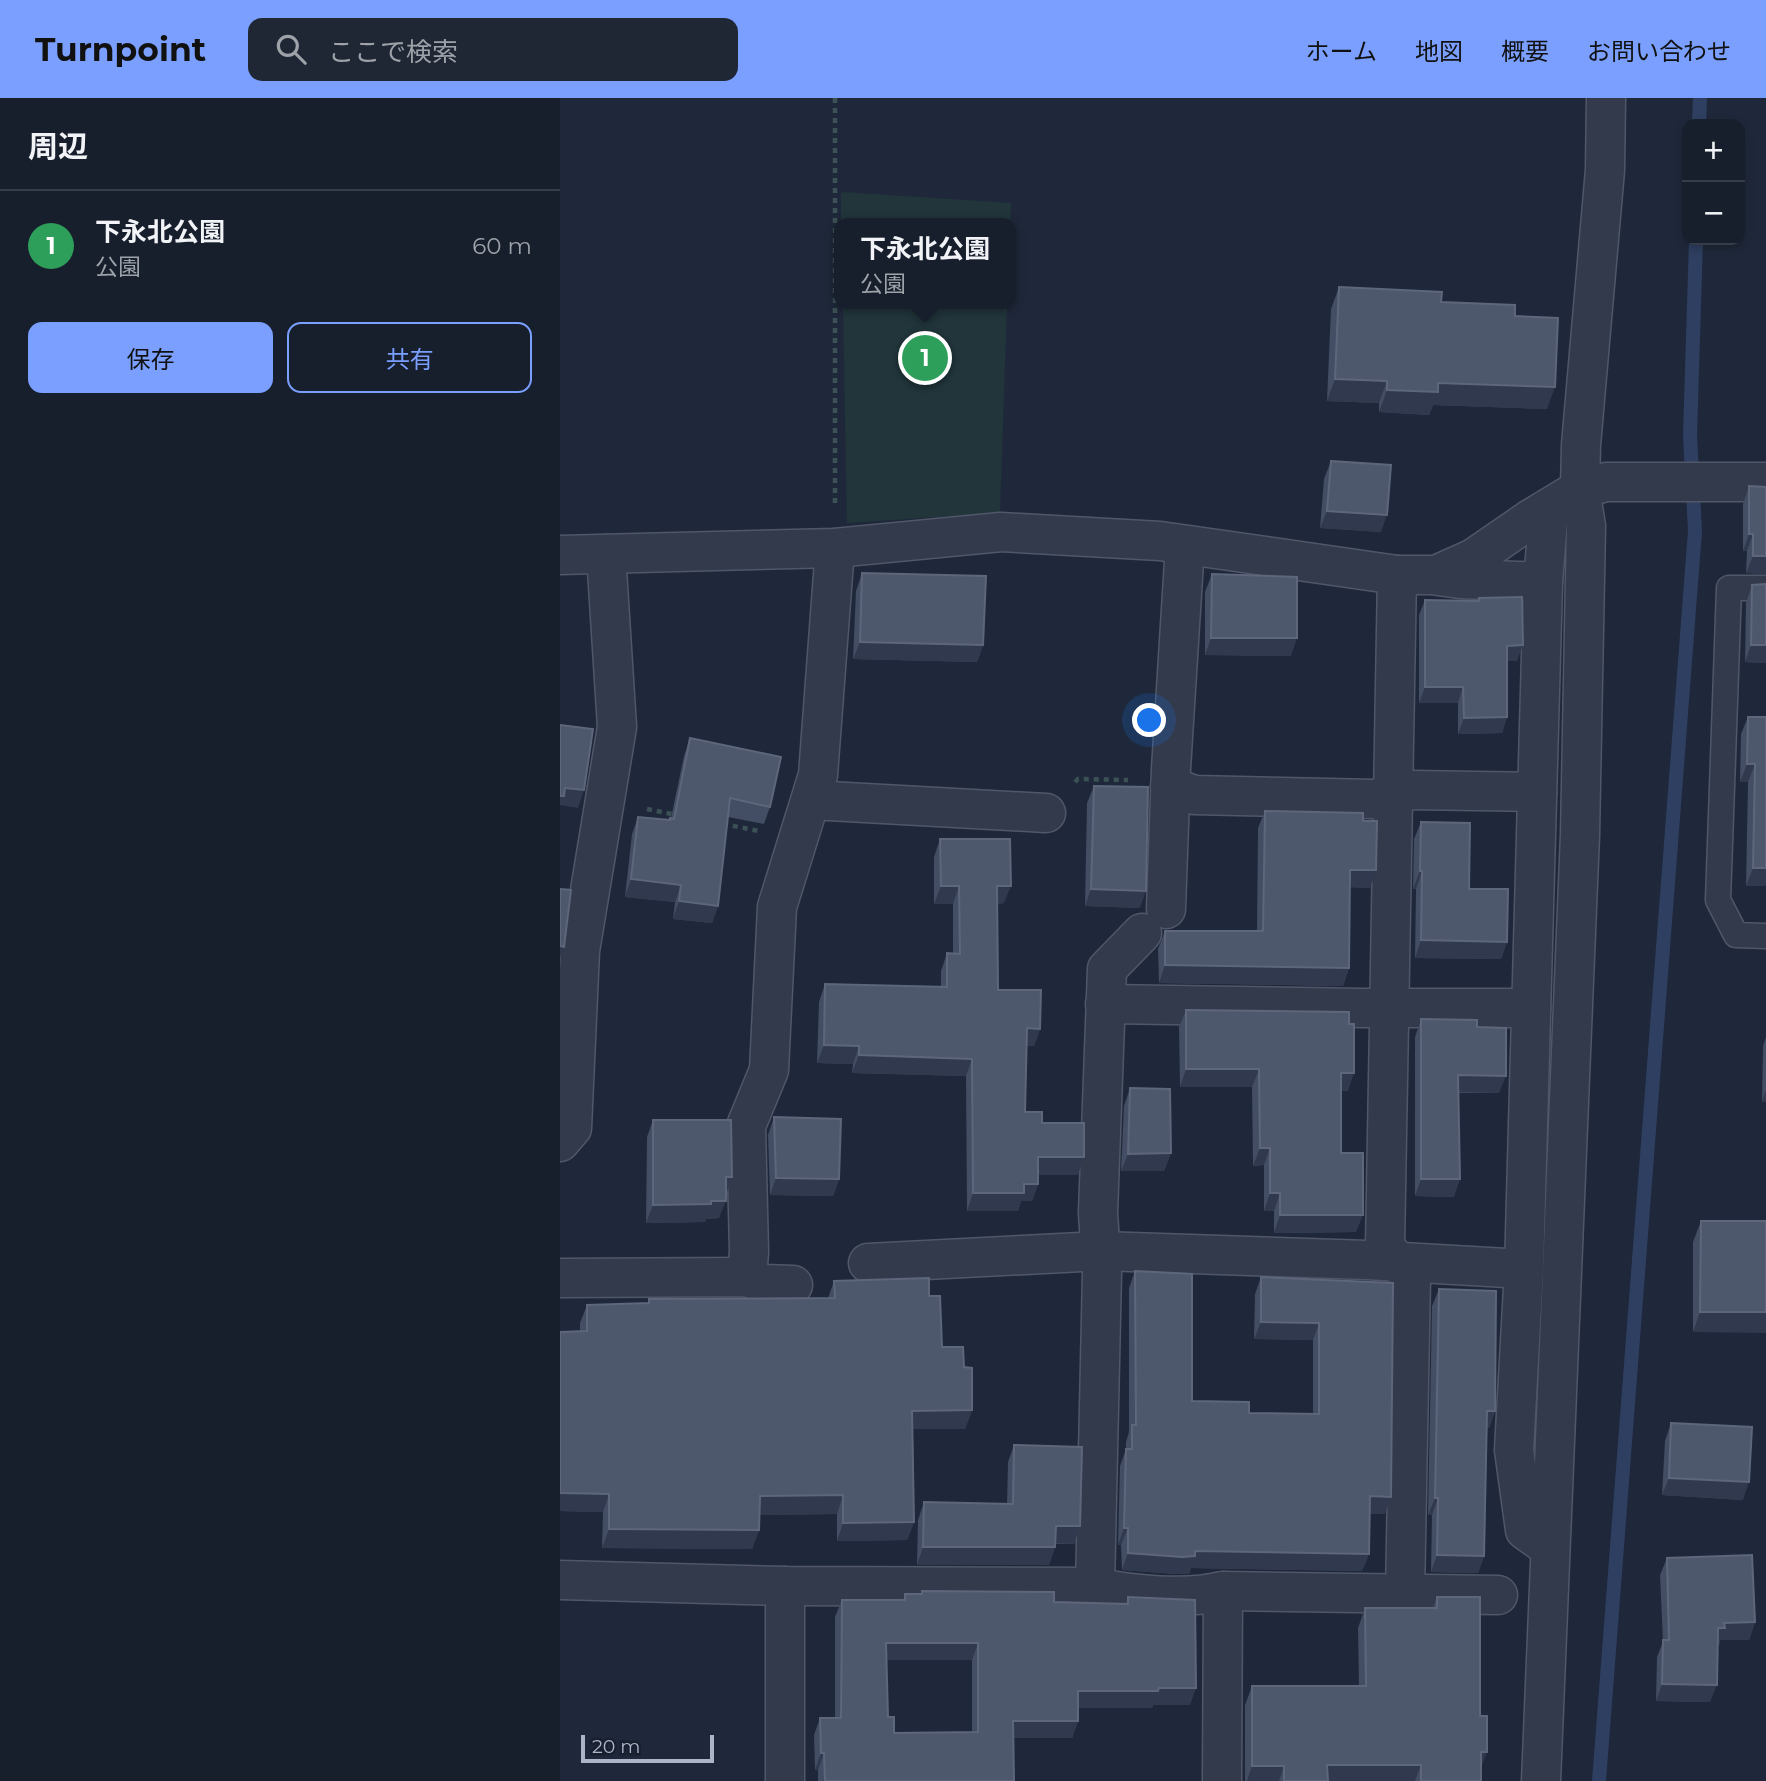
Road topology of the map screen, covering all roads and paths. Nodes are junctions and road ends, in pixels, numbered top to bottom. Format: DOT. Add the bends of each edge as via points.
graph roads {
  1 [pos="835,98"];
  2 [pos="1606,98"];
  3 [pos="835,218"];
  4 [pos="835,309"];
  5 [pos="1766,482"];
  6 [pos="1564,499"];
  7 [pos="1185,545"];
  8 [pos="835,548"];
  9 [pos="606,554"];
  10 [pos="560,555"];
  11 [pos="1397,575"];
  12 [pos="1436,575"];
  13 [pos="1543,582"];
  14 [pos="1766,588"];
  15 [pos="1170,786"];
  16 [pos="1537,792"];
  17 [pos="1393,795"];
  18 [pos="811,800"];
  19 [pos="605,802"];
  20 [pos="1046,813"];
  21 [pos="687,817"];
  22 [pos="715,822"];
  23 [pos="797,838"];
  24 [pos="1766,936"];
  25 [pos="1105,1004"];
  26 [pos="1389,1007"];
  27 [pos="1531,1008"];
  28 [pos="560,1142"];
  29 [pos="1101,1251"];
  30 [pos="1397,1262"];
  31 [pos="868,1263"];
  32 [pos="1524,1269"];
  33 [pos="560,1278"];
  34 [pos="747,1278"];
  35 [pos="793,1285"];
  36 [pos="1550,1548"];
  37 [pos="560,1580"];
  38 [pos="785,1586"];
  39 [pos="1095,1587"];
  40 [pos="1223,1591"];
  41 [pos="1405,1594"];
  42 [pos="1498,1595"];
  43 [pos="785,1781"];
  44 [pos="1222,1781"];
  45 [pos="1541,1781"];
  1 -- 3 [label="path"];
  2 -- 6 [label="street" via="1605,170 1581,445"];
  4 -- 8 [label="path"];
  5 -- 6 [label="street" via="1605,482"];
  6 -- 12 [label="street" via="1475,558"];
  6 -- 13 [label="street"];
  6 -- 36 [label="street" via="1586,526 1580,835"];
  7 -- 8 [label="street" via="1001,532"];
  7 -- 11 [label="street"];
  7 -- 15 [label="street"];
  8 -- 9 [label="street"];
  8 -- 18 [label="street" via="818,775"];
  9 -- 10 [label="street"];
  9 -- 19 [label="street" via="617,727"];
  11 -- 12 [label="street"];
  11 -- 17 [label="street"];
  12 -- 13 [label="street"];
  13 -- 16 [label="street"];
  14 -- 24 [label="lane" via="1729,588 1718,900 1736,935"];
  15 -- 17 [label="street" via="1194,795 1375,799"];
  15 -- 20 [label="path" via="1155,781 1078,779"];
  15 -- 25 [label="street" via="1154,921 1107,969"];
  16 -- 17 [label="street" via="1412,790"];
  16 -- 27 [label="street"];
  17 -- 26 [label="street"];
  18 -- 20 [label="street"];
  18 -- 23 [label="street"];
  19 -- 21 [label="path"];
  19 -- 28 [label="street" via="580,951 572,1128"];
  22 -- 23 [label="path"];
  23 -- 34 [label="street" via="777,907 769,1070 746,1126"];
  25 -- 26 [label="street"];
  25 -- 29 [label="street" via="1098,1213"];
  26 -- 27 [label="street"];
  26 -- 30 [label="street" via="1384,1247"];
  27 -- 32 [label="street"];
  29 -- 30 [label="street"];
  29 -- 31 [label="street"];
  29 -- 39 [label="street"];
  30 -- 32 [label="street"];
  30 -- 41 [label="street" via="1411,1278"];
  32 -- 36 [label="street" via="1514,1450 1524,1530"];
  33 -- 34 [label="street"];
  34 -- 35 [label="street"];
  36 -- 45 [label="street"];
  37 -- 38 [label="street"];
  38 -- 39 [label="street"];
  38 -- 43 [label="street"];
  39 -- 40 [label="street" via="1124,1593 1208,1595"];
  40 -- 41 [label="street"];
  40 -- 44 [label="street"];
  41 -- 42 [label="street"];
}
